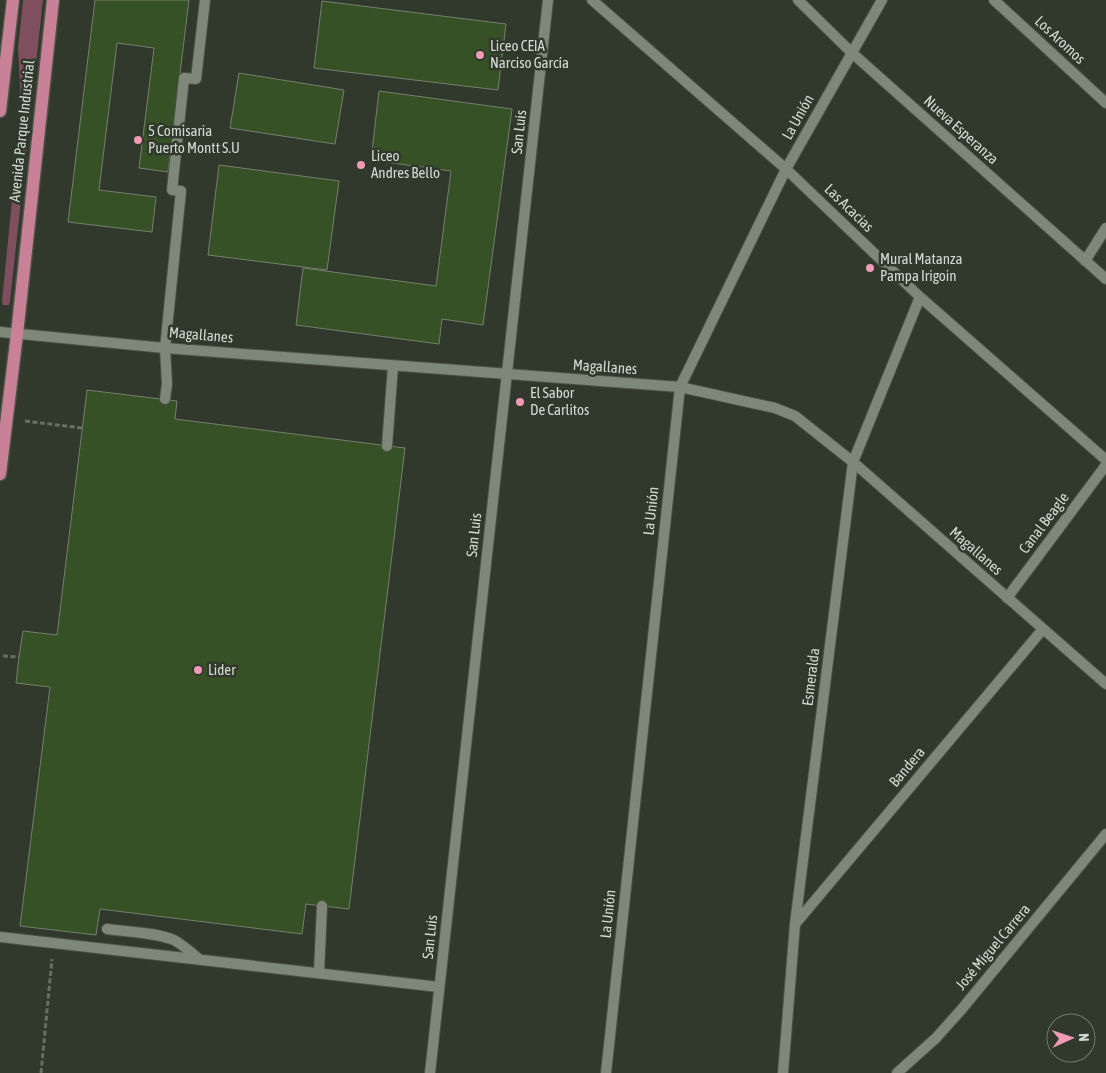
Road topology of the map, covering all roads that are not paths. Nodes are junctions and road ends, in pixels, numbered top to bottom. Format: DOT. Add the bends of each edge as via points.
graph roads {
  1 [pos="12,0"];
  2 [pos="53,0"];
  3 [pos="205,0"];
  4 [pos="548,0"];
  5 [pos="592,0"];
  6 [pos="798,0"];
  7 [pos="882,0"];
  8 [pos="994,0"];
  9 [pos="851,52"];
  10 [pos="1106,103"];
  11 [pos="0,111"];
  12 [pos="786,169"];
  13 [pos="1106,228"];
  14 [pos="1085,261"];
  15 [pos="1106,279"];
  16 [pos="920,297"];
  17 [pos="0,332"];
  18 [pos="17,334"];
  19 [pos="165,348"];
  20 [pos="394,366"];
  21 [pos="507,375"];
  22 [pos="680,387"];
  23 [pos="165,399"];
  24 [pos="387,446"];
  25 [pos="1106,460"];
  26 [pos="852,462"];
  27 [pos="1106,465"];
  28 [pos="0,474"];
  29 [pos="1007,598"];
  30 [pos="1043,629"];
  31 [pos="1106,684"];
  32 [pos="1106,834"];
  33 [pos="322,906"];
  34 [pos="795,924"];
  35 [pos="107,929"];
  36 [pos="0,936"];
  37 [pos="199,959"];
  38 [pos="319,973"];
  39 [pos="439,987"];
  40 [pos="430,1073"];
  41 [pos="606,1073"];
  42 [pos="783,1073"];
  43 [pos="897,1073"];
  1 -- 11 [label="main road, Avenida Parque Industrial"];
  2 -- 18 [label="main road, Avenida Parque Industrial"];
  3 -- 19 [label="street" via="196,79 184,78 172,190 181,191"];
  4 -- 21 [label="street, San Luis"];
  5 -- 12 [label="street, Las Acacias"];
  6 -- 9 [label="street, Nueva Esperanza"];
  7 -- 9 [label="street, La Unión"];
  8 -- 10 [label="street, Los Aromos"];
  9 -- 12 [label="street, La Unión"];
  9 -- 14 [label="street, Nueva Esperanza"];
  12 -- 16 [label="street, Las Acacias"];
  12 -- 22 [label="street, La Unión"];
  13 -- 14 [label="street"];
  14 -- 15 [label="street, Nueva Esperanza"];
  16 -- 25 [label="street, Las Acacias"];
  16 -- 26 [label="street, Esmeralda"];
  17 -- 18 [label="street, Magallanes"];
  18 -- 19 [label="street, Magallanes"];
  18 -- 28 [label="main road, Avenida Parque Industrial"];
  19 -- 20 [label="street, Magallanes"];
  19 -- 23 [label="street"];
  20 -- 21 [label="street, Magallanes"];
  20 -- 24 [label="street"];
  21 -- 22 [label="street, Magallanes"];
  21 -- 39 [label="street, San Luis"];
  22 -- 26 [label="street, Magallanes" via="775,408 795,416"];
  22 -- 41 [label="street, La Unión"];
  26 -- 29 [label="street, Magallanes"];
  26 -- 34 [label="street, Esmeralda"];
  27 -- 29 [label="street, Canal Beagle"];
  29 -- 30 [label="street, Magallanes"];
  30 -- 31 [label="street, Magallanes"];
  30 -- 34 [label="street, Bandera"];
  32 -- 43 [label="street, José Miguel Carrera" via="961,1010"];
  33 -- 38 [label="street"];
  34 -- 42 [label="street, Esmeralda"];
  35 -- 37 [label="street" via="173,940"];
  36 -- 37 [label="street"];
  37 -- 38 [label="street"];
  38 -- 39 [label="street"];
  39 -- 40 [label="street, San Luis"];
}
